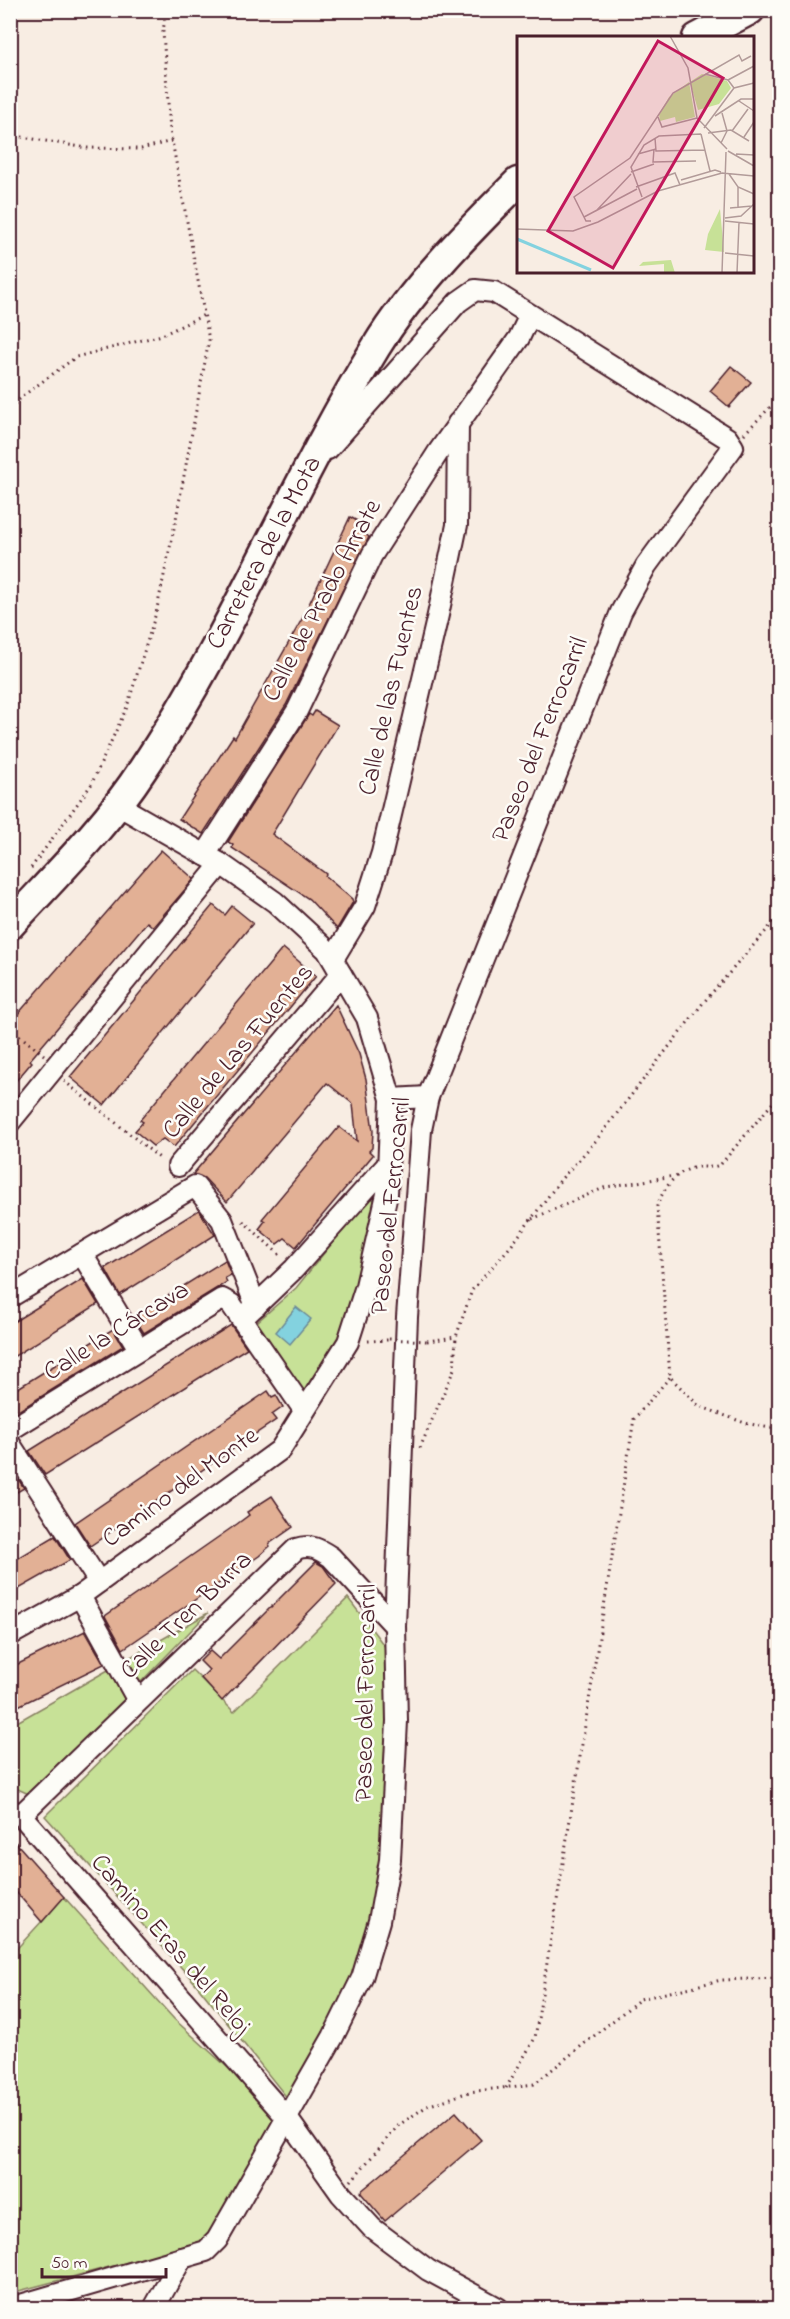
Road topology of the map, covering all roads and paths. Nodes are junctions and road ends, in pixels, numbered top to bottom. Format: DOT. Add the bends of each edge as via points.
graph roads {
  1 [pos="166,10"];
  2 [pos="750,10"];
  3 [pos="701,36"];
  4 [pos="10,135"];
  5 [pos="172,141"];
  6 [pos="517,184"];
  7 [pos="204,315"];
  8 [pos="530,315"];
  9 [pos="780,397"];
  10 [pos="10,408"];
  11 [pos="458,423"];
  12 [pos="733,447"];
  13 [pos="307,473"];
  14 [pos="116,804"];
  15 [pos="213,859"];
  16 [pos="28,871"];
  17 [pos="780,915"];
  18 [pos="10,925"];
  19 [pos="337,967"];
  20 [pos="10,1028"];
  21 [pos="52,1072"];
  22 [pos="780,1094"];
  23 [pos="428,1097"];
  24 [pos="391,1099"];
  25 [pos="10,1122"];
  26 [pos="388,1164"];
  27 [pos="178,1166"];
  28 [pos="676,1176"];
  29 [pos="531,1220"];
  30 [pos="82,1254"];
  31 [pos="10,1297"];
  32 [pos="249,1313"];
  33 [pos="456,1338"];
  34 [pos="389,1340"];
  35 [pos="139,1349"];
  36 [pos="669,1377"];
  37 [pos="304,1410"];
  38 [pos="10,1430"];
  39 [pos="780,1430"];
  40 [pos="10,1444"];
  41 [pos="409,1450"];
  42 [pos="99,1582"];
  43 [pos="80,1596"];
  44 [pos="395,1626"];
  45 [pos="10,1635"];
  46 [pos="138,1701"];
  47 [pos="16,1813"];
  48 [pos="780,1978"];
  49 [pos="506,2088"];
  50 [pos="287,2118"];
  51 [pos="341,2194"];
  52 [pos="182,2258"];
  53 [pos="10,2308"];
  54 [pos="154,2308"];
  55 [pos="498,2308"];
  1 -- 5 [label="path" via="163,32"];
  2 -- 3 [label="main road"];
  4 -- 5 [label="path" via="87,148 141,149"];
  5 -- 7 [label="path"];
  6 -- 13 [label="main road, Carretera de la Mota" via="427,279 377,346"];
  7 -- 10 [label="path" via="162,335 76,357"];
  7 -- 16 [label="path" via="209,340 177,519 156,613 127,707 91,785"];
  8 -- 11 [label="street, Calle de Prado Arrate" via="519,338"];
  8 -- 12 [label="street" via="727,438"];
  8 -- 13 [label="street" via="494,292 475,290 458,302"];
  9 -- 12 [label="path"];
  11 -- 15 [label="street, Calle de Prado Arrate" via="372,555 297,711"];
  11 -- 19 [label="street, Calle de las Fuentes" via="457,525 438,615 382,853 365,906"];
  12 -- 23 [label="street, Paseo del Ferrocarril" via="646,566 621,612"];
  13 -- 14 [label="main road, Carretera de la Mota" via="224,635 142,771"];
  14 -- 15 [label="street, Camino del Monte"];
  14 -- 18 [label="main road, Carretera de la Mota"];
  15 -- 19 [label="street, Camino del Monte" via="275,902 327,950"];
  15 -- 21 [label="street, Calle de Prado Arrate"];
  17 -- 29 [label="path" via="703,1003"];
  19 -- 24 [label="street, Camino del Monte" via="367,1018"];
  19 -- 27 [label="street, Calle de Las Fuentes"];
  20 -- 21 [label="path" via="44,1054"];
  21 -- 25 [label="street, Calle de Prado Arrate"];
  21 -- 27 [label="path" via="162,1160"];
  22 -- 28 [label="path" via="721,1164 712,1169 695,1167"];
  23 -- 24 [label="street"];
  23 -- 41 [label="street, Paseo del Ferrocarril" via="406,1317"];
  24 -- 26 [label="street, Camino del Monte"];
  26 -- 32 [label="street"];
  26 -- 37 [label="street, Camino del Monte" via="384,1206 366,1286 348,1342"];
  28 -- 29 [label="path" via="606,1187"];
  28 -- 36 [label="path" via="663,1190 657,1206"];
  29 -- 33 [label="path" via="472,1290"];
  30 -- 31 [label="street"];
  30 -- 32 [label="street" via="195,1186 222,1220"];
  30 -- 35 [label="street"];
  32 -- 35 [label="street, Calle la Cárcava" via="222,1299"];
  32 -- 37 [label="street"];
  33 -- 34 [label="path, bridge"];
  33 -- 41 [label="path" via="454,1369"];
  35 -- 38 [label="street, Calle la Cárcava"];
  36 -- 39 [label="path" via="699,1406 745,1423"];
  36 -- 49 [label="path" via="634,1419 535,2038"];
  37 -- 42 [label="street, Camino del Monte" via="280,1450"];
  40 -- 42 [label="street"];
  41 -- 44 [label="street, Paseo del Ferrocarril"];
  42 -- 43 [label="street, Camino del Monte"];
  43 -- 45 [label="street, Camino del Monte"];
  43 -- 46 [label="street"];
  44 -- 46 [label="street, Calle Tren Burra" via="331,1557 306,1545 296,1549"];
  44 -- 50 [label="street, Paseo del Ferrocarril" via="397,1721 390,1860 379,1921 362,1977"];
  46 -- 47 [label="street, Calle Tren Burra"];
  47 -- 50 [label="street, Camino Eras del Reloj"];
  48 -- 49 [label="path" via="721,1980 640,1999 534,2084"];
  49 -- 51 [label="path" via="469,2092 427,2106 399,2125"];
  50 -- 51 [label="street, Camino Eras del Reloj"];
  50 -- 52 [label="street, Paseo del Ferrocarril" via="217,2240 206,2252"];
  51 -- 55 [label="street, Camino Eras del Reloj" via="372,2228 428,2271"];
  52 -- 53 [label="street, Paseo del Ferrocarril"];
  52 -- 54 [label="street"];
}
